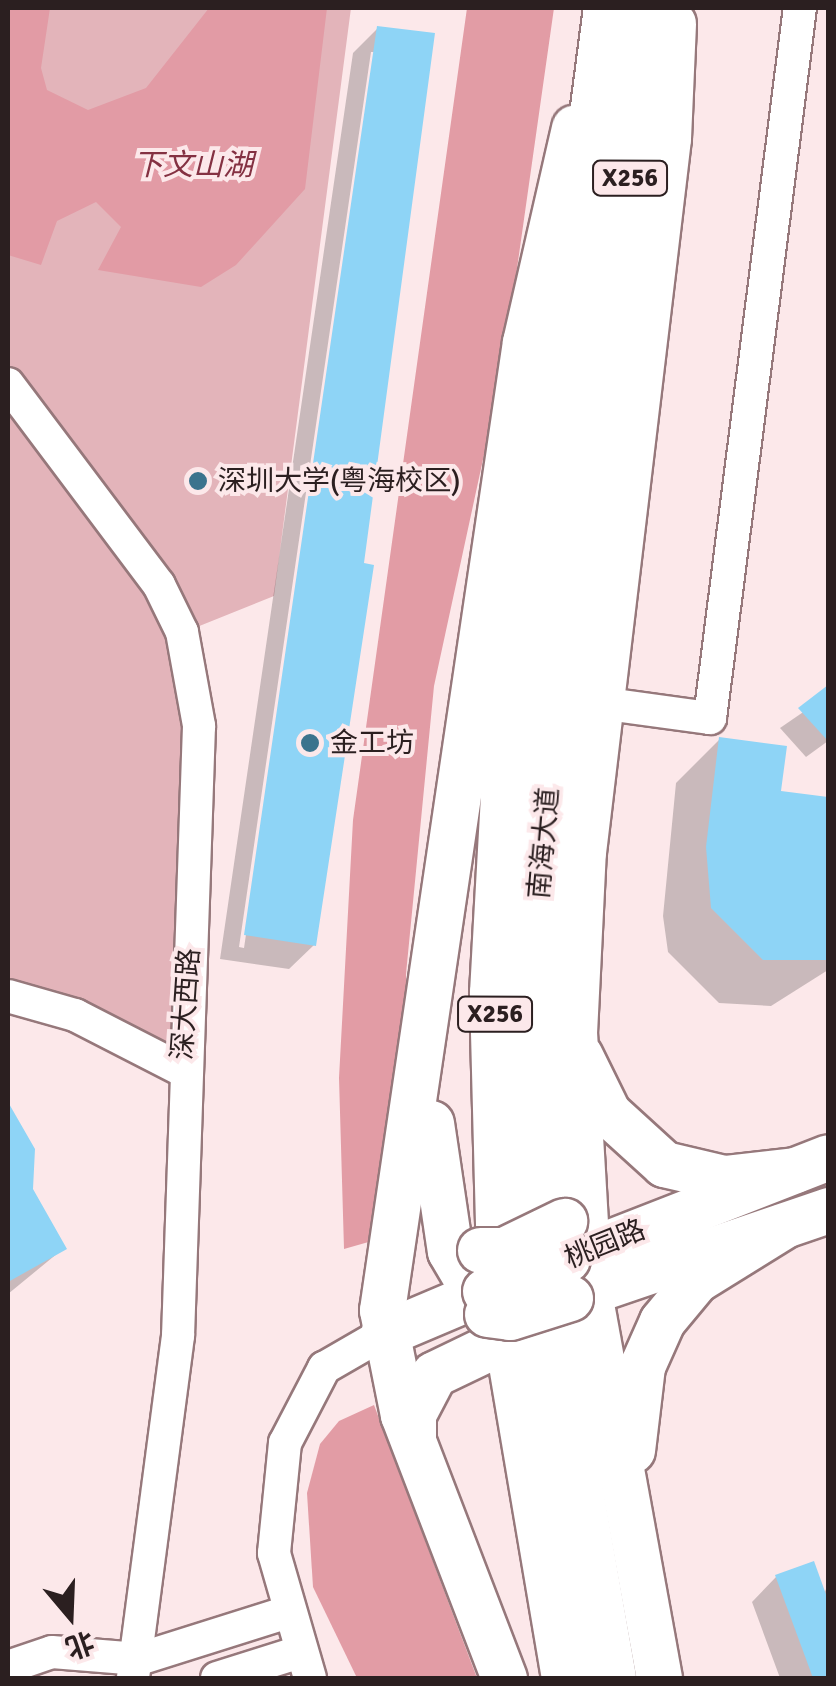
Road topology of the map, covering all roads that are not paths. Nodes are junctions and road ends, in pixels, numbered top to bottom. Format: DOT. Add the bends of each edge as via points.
graph roads {
  1 [pos="605,8"];
  2 [pos="656,8"];
  3 [pos="674,8"];
  4 [pos="800,8"];
  5 [pos="8,384"];
  6 [pos="600,703"];
  7 [pos="8,996"];
  8 [pos="431,1026"];
  9 [pos="574,1033"];
  10 [pos="182,1070"];
  11 [pos="812,1164"];
  12 [pos="828,1210"];
  13 [pos="783,1226"];
  14 [pos="577,1272"];
  15 [pos="482,1300"];
  16 [pos="383,1334"];
  17 [pos="414,1443"];
  18 [pos="636,1572"];
  19 [pos="284,1613"];
  20 [pos="303,1666"];
  21 [pos="8,1667"];
  22 [pos="136,1669"];
  23 [pos="217,1678"];
  24 [pos="504,1678"];
  25 [pos="568,1678"];
  26 [pos="612,1678"];
  27 [pos="659,1678"];
  1 -- 8 [label="main road" via="524,342"];
  1 -- 25 [label="main road, 南海大道 / X256" via="506,796 495,993 503,1300"];
  2 -- 26 [label="main road, 南海大道 / X256" via="552,752 533,997 542,1285"];
  3 -- 6 [label="main road" via="668,138"];
  4 -- 6 [label="street" via="710,718"];
  5 -- 10 [label="street, 深大西路" via="159,586 194,675 198,790"];
  6 -- 9 [label="main road"];
  7 -- 10 [label="street" via="75,1015"];
  8 -- 15 [label="main road" via="438,1201"];
  8 -- 16 [label="main road"];
  9 -- 11 [label="main road" via="608,1114 664,1164 724,1178"];
  9 -- 14 [label="main road"];
  10 -- 22 [label="street, 深大西路" via="178,1336"];
  11 -- 14 [label="main road, 桃园路"];
  12 -- 13 [label="main road, 桃园路"];
  13 -- 14 [label="main road, 桃园路"];
  13 -- 18 [label="main road" via="696,1280 653,1338 634,1414"];
  14 -- 15 [label="main road, bridge" via="510,1317"];
  14 -- 15 [label="main road, bridge" via="518,1245"];
  14 -- 18 [label="main road"];
  15 -- 16 [label="main road"];
  15 -- 17 [label="main road" via="414,1414"];
  16 -- 17 [label="main road"];
  16 -- 19 [label="street" via="324,1368 292,1418 274,1522"];
  17 -- 24 [label="main road"];
  18 -- 27 [label="main road"];
  19 -- 20 [label="street"];
  19 -- 22 [label="street"];
  20 -- 23 [label="street"];
  21 -- 22 [label="street" via="52,1652"];
}
